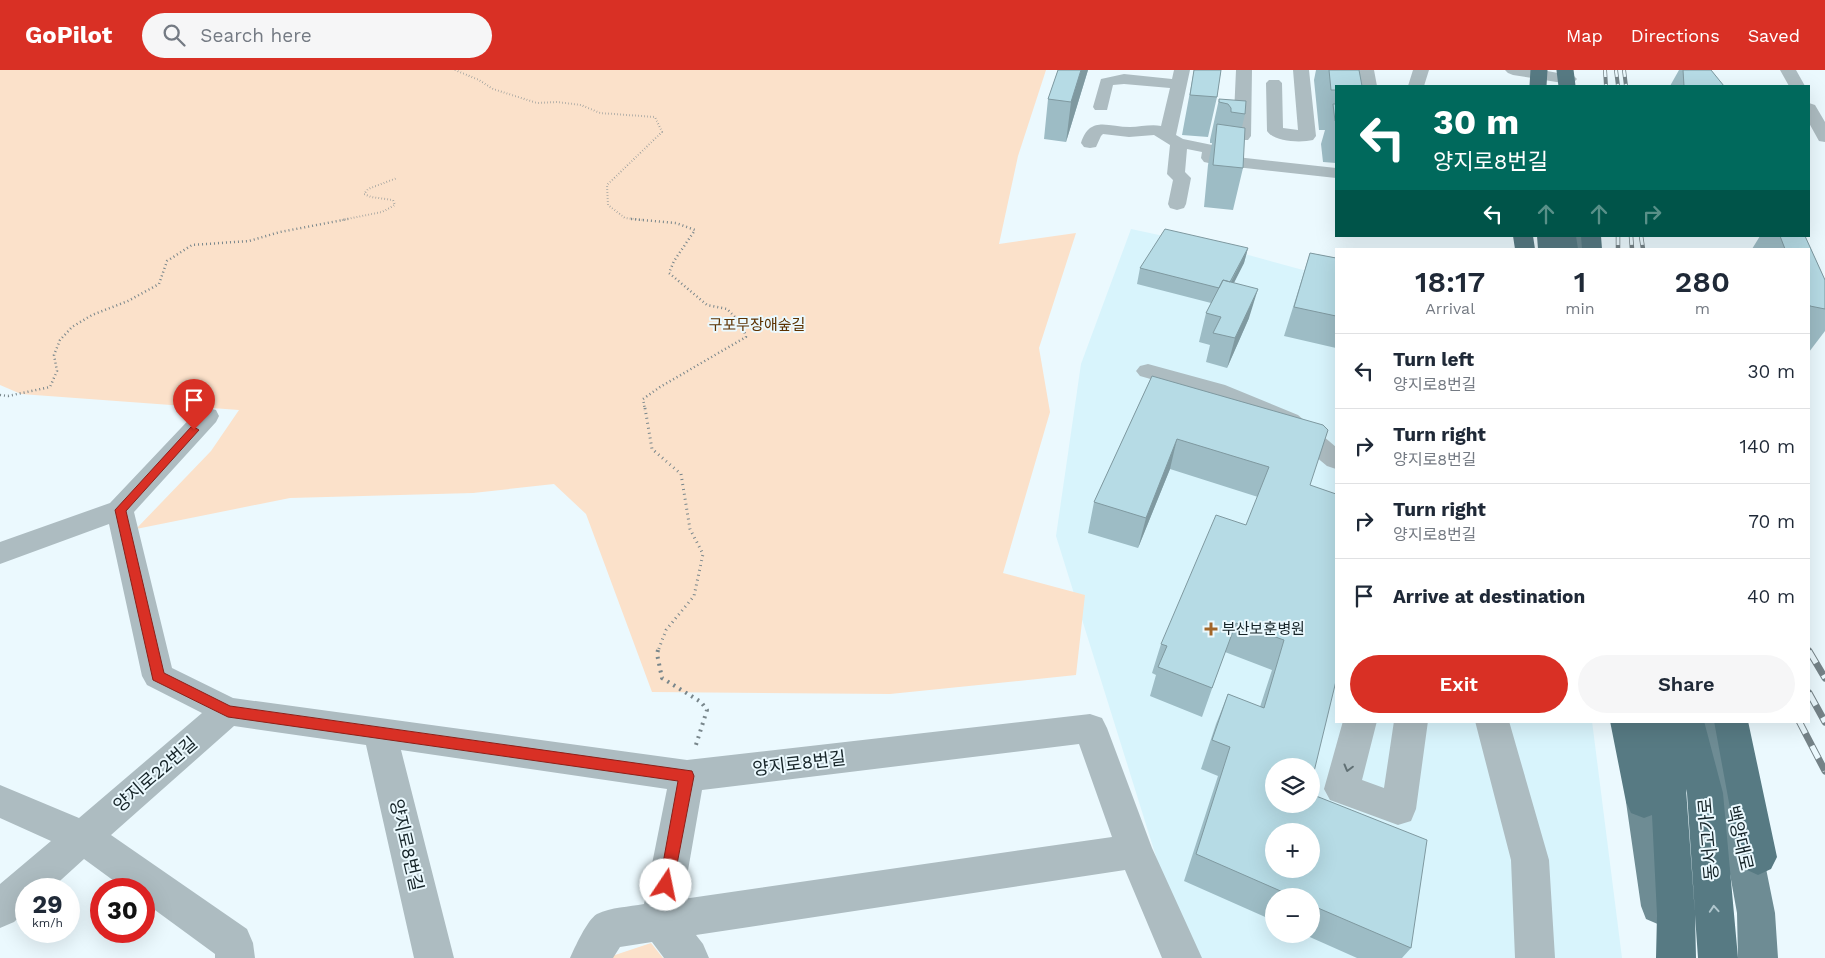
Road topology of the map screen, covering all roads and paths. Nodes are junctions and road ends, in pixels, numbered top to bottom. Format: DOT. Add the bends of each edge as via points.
graph roads {
  1 [pos="455,70"];
  2 [pos="1244,70"];
  3 [pos="1366,70"];
  4 [pos="1421,70"];
  5 [pos="1513,70"];
  6 [pos="1554,70"];
  7 [pos="1788,70"];
  8 [pos="1301,72"];
  9 [pos="1180,77"];
  10 [pos="1271,77"];
  11 [pos="1534,77"];
  12 [pos="1568,78"];
  13 [pos="1370,85"];
  14 [pos="1417,85"];
  15 [pos="1555,85"];
  16 [pos="1796,85"];
  17 [pos="1101,107"];
  18 [pos="1814,115"];
  19 [pos="1242,136"];
  20 [pos="1307,136"];
  21 [pos="1825,137"];
  22 [pos="1326,138"];
  23 [pos="1173,140"];
  24 [pos="1090,143"];
  25 [pos="1335,173"];
  26 [pos="397,178"];
  27 [pos="1177,204"];
  28 [pos="1148,371"];
  29 [pos="0,395"];
  30 [pos="206,416"];
  31 [pos="1335,459"];
  32 [pos="120,510"];
  33 [pos="0,553"];
  34 [pos="228,711"];
  35 [pos="1359,723"];
  36 [pos="1412,723"];
  37 [pos="1493,723"];
  38 [pos="1627,723"];
  39 [pos="1644,723"];
  40 [pos="1655,723"];
  41 [pos="1687,723"];
  42 [pos="1709,723"];
  43 [pos="1731,723"];
  44 [pos="380,733"];
  45 [pos="687,776"];
  46 [pos="0,801"];
  47 [pos="1644,802"];
  48 [pos="83,837"];
  49 [pos="1135,851"];
  50 [pos="1758,856"];
  51 [pos="0,909"];
  52 [pos="660,921"];
  53 [pos="1669,953"];
  54 [pos="235,958"];
  55 [pos="434,958"];
  56 [pos="590,958"];
  57 [pos="689,958"];
  58 [pos="1182,958"];
  59 [pos="1535,958"];
  60 [pos="1718,958"];
  61 [pos="1758,958"];
  1 -- 45 [label="path" via="493,89 537,102 581,105 600,113 655,117 662,132 607,185 608,204 625,218 676,223 695,230 691,240 673,261 669,273 707,305 727,309 742,324 746,337 643,399 652,449 681,474 690,529 702,554 694,596 666,630 657,654 662,678 702,702 708,710"];
  2 -- 19 [label="street"];
  3 -- 13 [label="street"];
  4 -- 14 [label="street"];
  5 -- 11 [label="street"];
  6 -- 15 [label="highway"];
  7 -- 16 [label="street"];
  8 -- 10 [label="street"];
  8 -- 20 [label="street"];
  9 -- 17 [label="street" via="1106,82"];
  9 -- 23 [label="street"];
  10 -- 20 [label="street" via="1275,130"];
  11 -- 12 [label="street"];
  18 -- 21 [label="street"];
  20 -- 22 [label="street"];
  23 -- 24 [label="street" via="1158,130 1129,132 1101,129 1092,133"];
  23 -- 25 [label="street" via="1211,150 1210,158 1218,160"];
  23 -- 27 [label="street" via="1176,174 1182,178"];
  26 -- 29 [label="path" via="368,189 364,194 393,200 395,205 382,212 249,241 192,246 177,253 166,261 159,284 72,327 60,340 54,355 57,371 50,386"];
  28 -- 31 [label="street" via="1216,390 1289,421"];
  30 -- 32 [label="street"];
  32 -- 33 [label="street"];
  32 -- 34 [label="street, 양지로8번길" via="158,676"];
  34 -- 44 [label="street, 양지로8번길"];
  34 -- 48 [label="street, 양지로22번길"];
  35 -- 36 [label="street, one-way" via="1342,789 1398,808"];
  37 -- 59 [label="street" via="1530,860"];
  38 -- 47 [label="highway"];
  39 -- 53 [label="main road" via="1659,809"];
  40 -- 53 [label="highway" via="1668,774 1676,915"];
  60 -- 41 [label="highway, 동서고가로, one-way" via="1705,794"];
  42 -- 61 [label="main road, 백양대로" via="1739,824 1756,913"];
  43 -- 50 [label="highway"];
  44 -- 45 [label="street, 양지로8번길"];
  44 -- 55 [label="street, 양지로8번길"];
  45 -- 49 [label="street, 양지로8번길" via="1090,728"];
  45 -- 52 [label="street"];
  46 -- 48 [label="street"];
  47 -- 53 [label="main road"];
  48 -- 51 [label="street, 양지로22번길"];
  48 -- 54 [label="street" via="233,944"];
  49 -- 52 [label="street"];
  49 -- 58 [label="street, 양지로8번길"];
  50 -- 61 [label="main road"];
  52 -- 56 [label="street" via="609,929"];
  52 -- 57 [label="street"];
}
